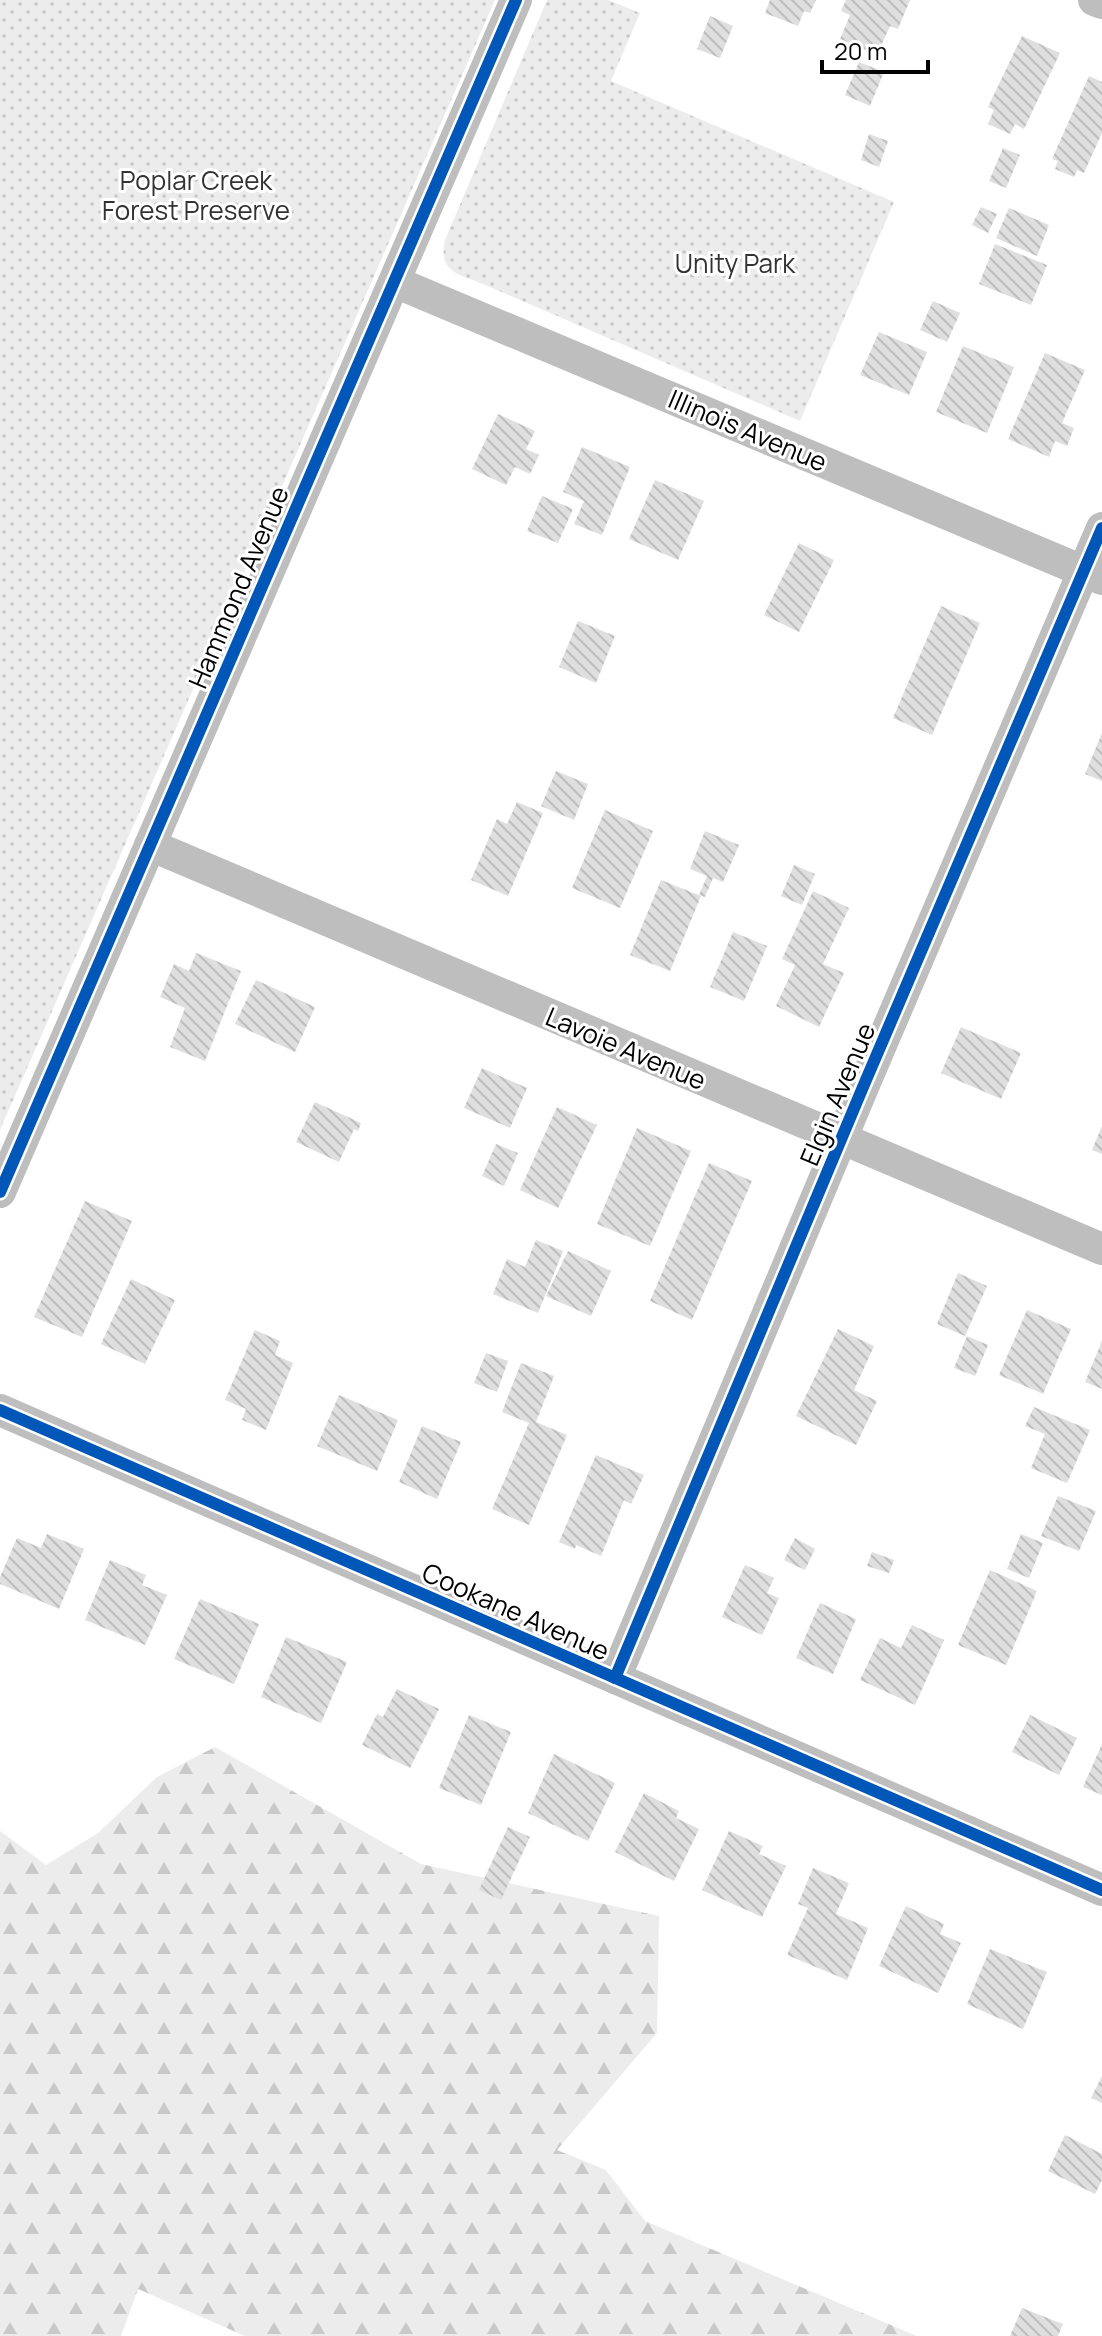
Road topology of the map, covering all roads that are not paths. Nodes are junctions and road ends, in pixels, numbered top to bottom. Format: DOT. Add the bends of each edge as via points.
graph roads {
  1 [pos="516,0"];
  2 [pos="1094,0"];
  3 [pos="1102,3"];
  4 [pos="395,282"];
  5 [pos="1102,528"];
  6 [pos="1093,575"];
  7 [pos="150,845"];
  8 [pos="841,1139"];
  9 [pos="0,1192"];
  10 [pos="1102,1249"];
  11 [pos="0,1410"];
  12 [pos="615,1678"];
  13 [pos="1102,1890"];
  1 -- 4 [label="street, Hammond Avenue"];
  2 -- 3 [label="street"];
  4 -- 6 [label="street, Illinois Avenue"];
  4 -- 7 [label="street, Hammond Avenue"];
  5 -- 6 [label="street, Elgin Avenue"];
  6 -- 8 [label="street, Elgin Avenue"];
  7 -- 8 [label="street, Lavoie Avenue"];
  7 -- 9 [label="street, Hammond Avenue"];
  8 -- 10 [label="street, Lavoie Avenue"];
  8 -- 12 [label="street, Elgin Avenue"];
  11 -- 12 [label="street, Cookane Avenue"];
  12 -- 13 [label="street, Cookane Avenue"];
}
